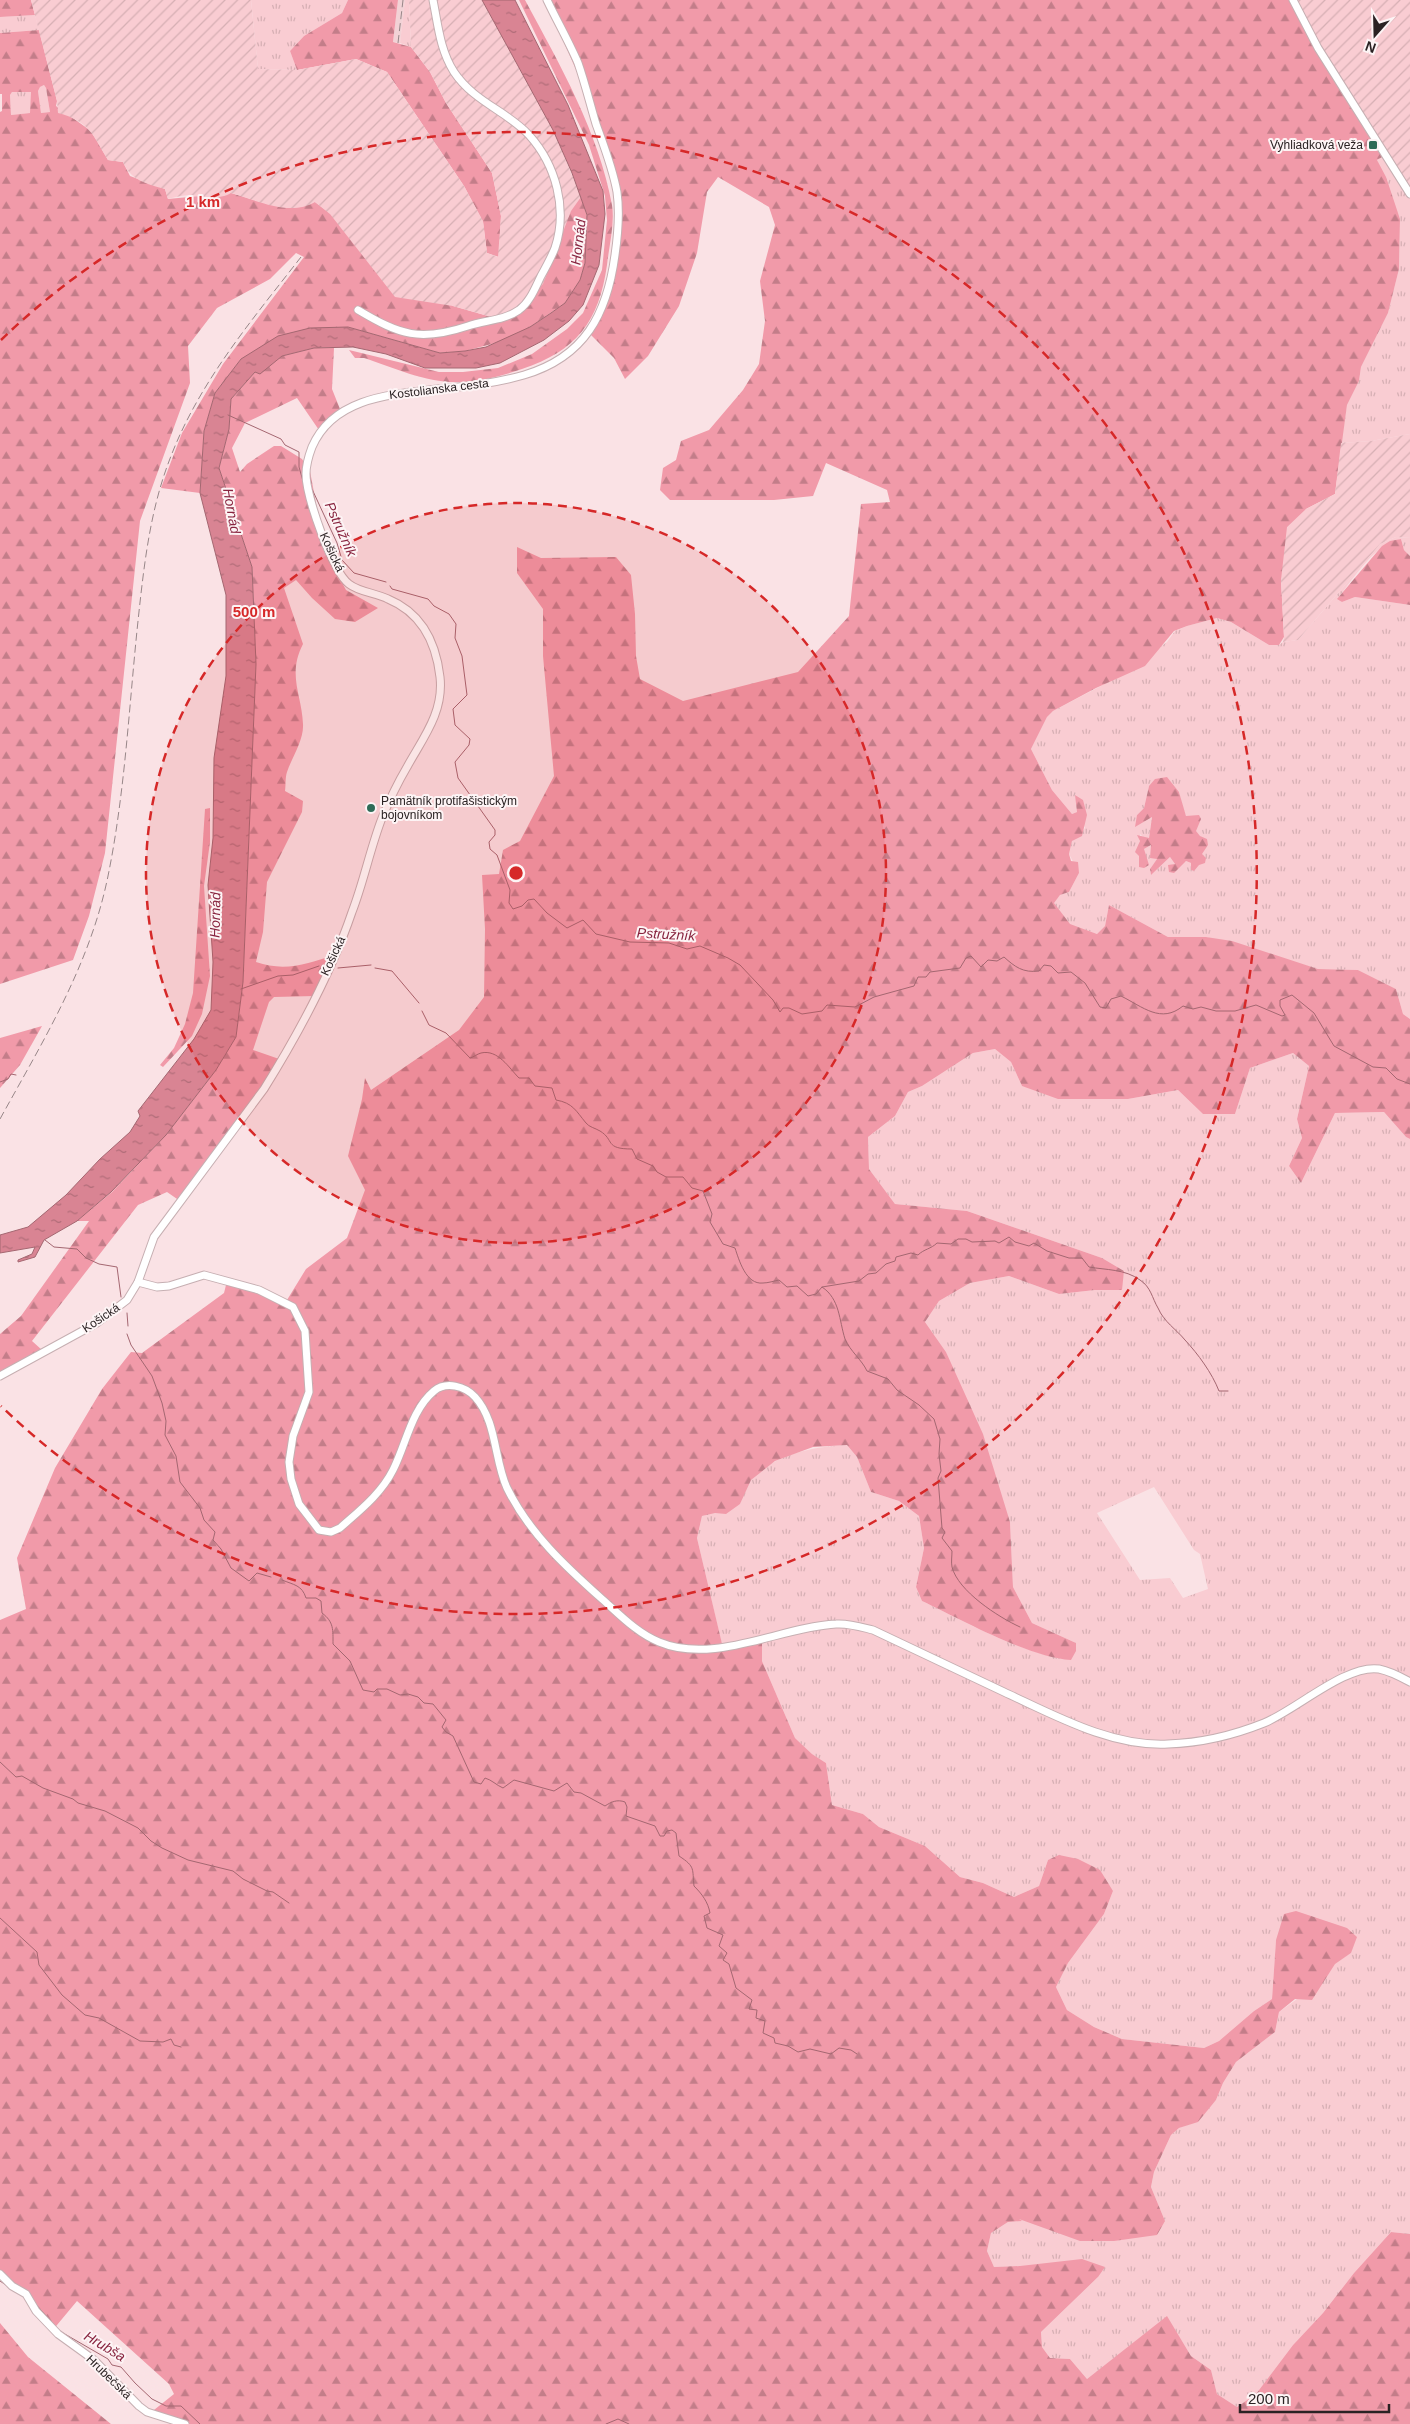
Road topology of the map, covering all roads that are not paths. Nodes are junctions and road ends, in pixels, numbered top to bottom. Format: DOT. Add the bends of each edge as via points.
graph roads {
  1 [pos="433,0"];
  2 [pos="547,0"];
  3 [pos="1293,0"];
  4 [pos="1410,194"];
  5 [pos="358,310"];
  6 [pos="307,486"];
  7 [pos="138,1282"];
  8 [pos="0,1376"];
  9 [pos="1410,1682"];
  10 [pos="0,2274"];
  11 [pos="185,2424"];
  1 -- 5 [label="street" via="437,31 453,70 483,102 528,134 546,159 559,195 557,240 529,299 517,312 505,317 441,334 420,336 378,323"];
  2 -- 6 [label="street, Kostolianska cesta" via="577,63 617,190 619,216 615,257 599,317 589,333 560,360 525,375 481,385 385,395 368,399 347,410 328,424 313,446 307,464"];
  3 -- 4 [label="street" via="1318,48"];
  6 -- 7 [label="street, Košická" via="328,551 347,583 390,600 409,611 422,624 432,641 440,680 438,706 431,727 384,812 353,912 279,1065 154,1237"];
  7 -- 8 [label="street, Košická" via="124,1302 97,1323"];
  7 -- 9 [label="street" via="157,1287 169,1286 204,1275 259,1290 292,1307 305,1331 309,1392 293,1436 289,1462 291,1479 299,1504 319,1530 331,1532 340,1528 384,1485 413,1421 425,1400 436,1389 451,1385 464,1389 483,1408 507,1488 542,1541 640,1632 678,1649 698,1650 813,1627 854,1625 873,1630 1062,1719 1140,1743 1167,1744 1238,1733 1289,1712 1351,1673 1378,1669"];
  10 -- 11 [label="street, Hrubečská" via="26,2294 58,2334 94,2360 139,2406 147,2412"];
}
